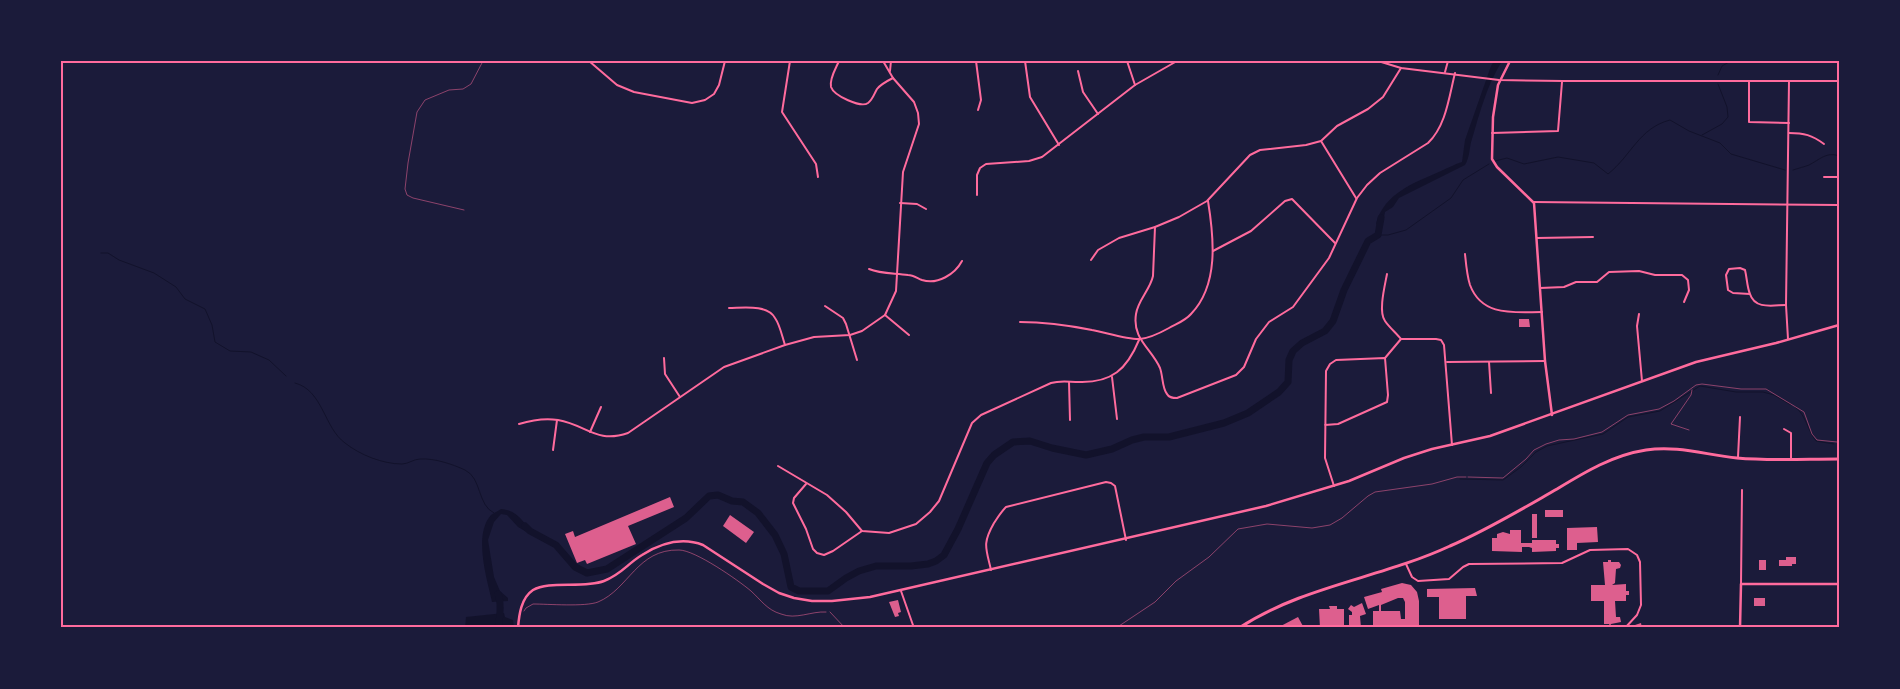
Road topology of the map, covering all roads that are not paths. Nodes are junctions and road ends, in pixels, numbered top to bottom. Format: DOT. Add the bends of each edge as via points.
graph roads {
  1 [pos="483,61"];
  2 [pos="589,61"];
  3 [pos="725,61"];
  4 [pos="790,61"];
  5 [pos="839,61"];
  6 [pos="883,61"];
  7 [pos="891,61"];
  8 [pos="976,61"];
  9 [pos="1025,61"];
  10 [pos="1127,61"];
  11 [pos="1177,61"];
  12 [pos="1378,61"];
  13 [pos="1448,61"];
  14 [pos="1510,61"];
  15 [pos="1401,68"];
  16 [pos="1078,71"];
  17 [pos="890,72"];
  18 [pos="1445,72"];
  19 [pos="1456,73"];
  20 [pos="893,78"];
  21 [pos="1499,80"];
  22 [pos="1749,80"];
  23 [pos="1562,81"];
  24 [pos="1789,81"];
  25 [pos="1839,81"];
  26 [pos="1135,85"];
  27 [pos="978,110"];
  28 [pos="1098,114"];
  29 [pos="1788,122"];
  30 [pos="1492,132"];
  31 [pos="1788,133"];
  32 [pos="1321,141"];
  33 [pos="1824,144"];
  34 [pos="1059,145"];
  35 [pos="818,177"];
  36 [pos="1824,177"];
  37 [pos="1839,177"];
  38 [pos="977,195"];
  39 [pos="1356,198"];
  40 [pos="1208,201"];
  41 [pos="1533,202"];
  42 [pos="900,203"];
  43 [pos="1787,204"];
  44 [pos="1839,205"];
  45 [pos="926,209"];
  46 [pos="464,210"];
  47 [pos="1155,227"];
  48 [pos="1593,237"];
  49 [pos="1537,238"];
  50 [pos="1335,243"];
  51 [pos="1212,252"];
  52 [pos="1465,254"];
  53 [pos="1091,260"];
  54 [pos="962,261"];
  55 [pos="869,269"];
  56 [pos="898,274"];
  57 [pos="1387,274"];
  58 [pos="1540,288"];
  59 [pos="1750,294"];
  60 [pos="1684,302"];
  61 [pos="1786,305"];
  62 [pos="825,306"];
  63 [pos="729,308"];
  64 [pos="1542,312"];
  65 [pos="1639,314"];
  66 [pos="885,316"];
  67 [pos="1020,322"];
  68 [pos="1839,326"];
  69 [pos="850,335"];
  70 [pos="909,335"];
  71 [pos="1401,339"];
  72 [pos="1788,339"];
  73 [pos="1139,340"];
  74 [pos="785,345"];
  75 [pos="664,358"];
  76 [pos="1385,358"];
  77 [pos="856,360"];
  78 [pos="1545,361"];
  79 [pos="1447,362"];
  80 [pos="1489,362"];
  81 [pos="1112,377"];
  82 [pos="1642,381"];
  83 [pos="1069,382"];
  84 [pos="1492,393"];
  85 [pos="680,398"];
  86 [pos="601,406"];
  87 [pos="1552,415"];
  88 [pos="1740,417"];
  89 [pos="557,420"];
  90 [pos="1070,420"];
  91 [pos="1117,420"];
  92 [pos="519,424"];
  93 [pos="1325,425"];
  94 [pos="1784,429"];
  95 [pos="590,432"];
  96 [pos="1452,445"];
  97 [pos="553,450"];
  98 [pos="1738,458"];
  99 [pos="1791,459"];
  100 [pos="1839,459"];
  101 [pos="778,466"];
  102 [pos="1466,477"];
  103 [pos="806,484"];
  104 [pos="1334,486"];
  105 [pos="1742,490"];
  106 [pos="862,531"];
  107 [pos="1126,540"];
  108 [pos="1406,564"];
  109 [pos="991,570"];
  110 [pos="1741,584"];
  111 [pos="1839,584"];
  112 [pos="901,591"];
  113 [pos="830,612"];
  114 [pos="518,628"];
  115 [pos="845,628"];
  116 [pos="914,628"];
  117 [pos="1116,628"];
  118 [pos="1239,628"];
  119 [pos="1625,628"];
  120 [pos="1740,628"];
  1 -- 46 [label="lane" via="471,84 425,100 417,112 408,163 405,189 408,194"];
  2 -- 3 [label="street" via="617,85 634,92 692,103 714,94"];
  4 -- 35 [label="street" via="782,112 816,164"];
  5 -- 20 [label="street" via="831,88 836,94 859,105 867,104 884,82"];
  6 -- 17 [label="street"];
  7 -- 17 [label="street"];
  8 -- 27 [label="street" via="981,100"];
  9 -- 34 [label="street" via="1030,97"];
  10 -- 26 [label="street"];
  11 -- 26 [label="street"];
  12 -- 15 [label="street"];
  13 -- 18 [label="street"];
  14 -- 21 [label="street"];
  15 -- 18 [label="street"];
  15 -- 32 [label="street" via="1383,97 1337,126"];
  16 -- 28 [label="street" via="1083,92"];
  17 -- 20 [label="street"];
  18 -- 19 [label="street"];
  19 -- 21 [label="street"];
  19 -- 39 [label="street" via="1440,128 1434,137 1380,173"];
  20 -- 42 [label="street" via="914,102 919,124 904,172"];
  21 -- 23 [label="street"];
  21 -- 30 [label="street"];
  22 -- 23 [label="street"];
  22 -- 24 [label="street"];
  22 -- 29 [label="street" via="1749,122"];
  23 -- 30 [label="street" via="1558,131"];
  24 -- 25 [label="street"];
  24 -- 29 [label="street"];
  26 -- 28 [label="street"];
  28 -- 34 [label="street"];
  29 -- 31 [label="street"];
  30 -- 41 [label="street" via="1492,159"];
  31 -- 33 [label="street" via="1804,133"];
  31 -- 43 [label="street"];
  32 -- 39 [label="street"];
  32 -- 40 [label="street" via="1260,150 1250,156"];
  34 -- 38 [label="street" via="1042,158 986,164 977,175"];
  36 -- 37 [label="street"];
  39 -- 50 [label="street"];
  40 -- 47 [label="street"];
  40 -- 51 [label="street"];
  41 -- 43 [label="street"];
  41 -- 49 [label="street"];
  42 -- 45 [label="street" via="917,204"];
  42 -- 56 [label="street"];
  43 -- 44 [label="street"];
  43 -- 61 [label="street"];
  47 -- 53 [label="street" via="1119,238 1098,250"];
  47 -- 73 [label="street" via="1154,276 1136,314"];
  48 -- 49 [label="street"];
  49 -- 58 [label="street"];
  50 -- 51 [label="street" via="1292,198 1252,231"];
  50 -- 73 [label="street" via="1329,258 1304,294 1293,307 1269,322 1256,339 1244,367 1236,375 1172,398 1166,394 1154,356"];
  51 -- 73 [label="street" via="1207,289 1191,315"];
  52 -- 64 [label="street" via="1470,285 1483,304 1502,312"];
  54 -- 56 [label="street" via="957,270 932,282"];
  55 -- 56 [label="street"];
  56 -- 66 [label="street" via="896,291"];
  57 -- 71 [label="street" via="1382,316"];
  58 -- 60 [label="street" via="1596,282 1609,272 1682,275 1688,280"];
  58 -- 64 [label="street"];
  59 -- 59 [label="street" via="1745,270 1729,269 1726,275 1728,290"];
  59 -- 61 [label="street" via="1762,306"];
  61 -- 72 [label="street"];
  62 -- 69 [label="street" via="842,318"];
  63 -- 74 [label="street" via="762,309 771,313 776,318"];
  64 -- 78 [label="street"];
  65 -- 82 [label="street" via="1637,326"];
  66 -- 69 [label="street"];
  66 -- 70 [label="street"];
  67 -- 73 [label="street" via="1056,323"];
  68 -- 72 [label="street"];
  69 -- 74 [label="street" via="814,337"];
  69 -- 77 [label="street"];
  71 -- 76 [label="street"];
  71 -- 79 [label="street" via="1441,340"];
  72 -- 82 [label="street" via="1696,362"];
  73 -- 81 [label="street" via="1134,352"];
  74 -- 85 [label="street" via="724,367"];
  75 -- 85 [label="street" via="665,374"];
  76 -- 93 [label="street" via="1386,402 1338,424"];
  76 -- 93 [label="street" via="1336,360 1330,364 1326,371"];
  78 -- 80 [label="street"];
  78 -- 87 [label="street"];
  79 -- 80 [label="street"];
  79 -- 96 [label="street"];
  80 -- 84 [label="street"];
  81 -- 83 [label="street"];
  81 -- 91 [label="street"];
  82 -- 87 [label="street"];
  83 -- 90 [label="street"];
  83 -- 106 [label="street" via="1051,382 980,415 972,423 939,501 916,524 889,533"];
  85 -- 95 [label="street" via="628,433 615,437"];
  86 -- 95 [label="street"];
  87 -- 96 [label="street"];
  88 -- 98 [label="street"];
  89 -- 92 [label="street"];
  89 -- 95 [label="street"];
  89 -- 97 [label="street"];
  93 -- 104 [label="street" via="1326,458"];
  94 -- 99 [label="street" via="1791,433"];
  96 -- 104 [label="street" via="1404,458"];
  98 -- 99 [label="main road"];
  98 -- 108 [label="main road" via="1672,448 1617,457 1473,536"];
  99 -- 100 [label="main road"];
  101 -- 103 [label="street"];
  102 -- 117 [label="lane" via="1375,492 1342,518 1319,528 1267,524 1238,529 1155,602"];
  103 -- 106 [label="street" via="838,504"];
  103 -- 106 [label="street" via="793,503 812,549 824,554 833,551"];
  104 -- 107 [label="street"];
  105 -- 110 [label="street"];
  107 -- 109 [label="street"];
  107 -- 109 [label="street" via="1115,486 1106,482 1006,507 986,537"];
  108 -- 118 [label="main road" via="1288,602 1258,615"];
  108 -- 119 [label="street" via="1418,581 1446,580 1469,564 1562,563 1590,550 1628,549 1640,562 1641,605 1638,615"];
  109 -- 112 [label="street"];
  110 -- 111 [label="street"];
  110 -- 120 [label="street"];
  112 -- 114 [label="street" via="841,600 794,598 763,584 703,545 680,540 642,555 618,576 601,582 551,585 532,591 519,614"];
  112 -- 116 [label="street"];
  113 -- 115 [label="lane"];
}
